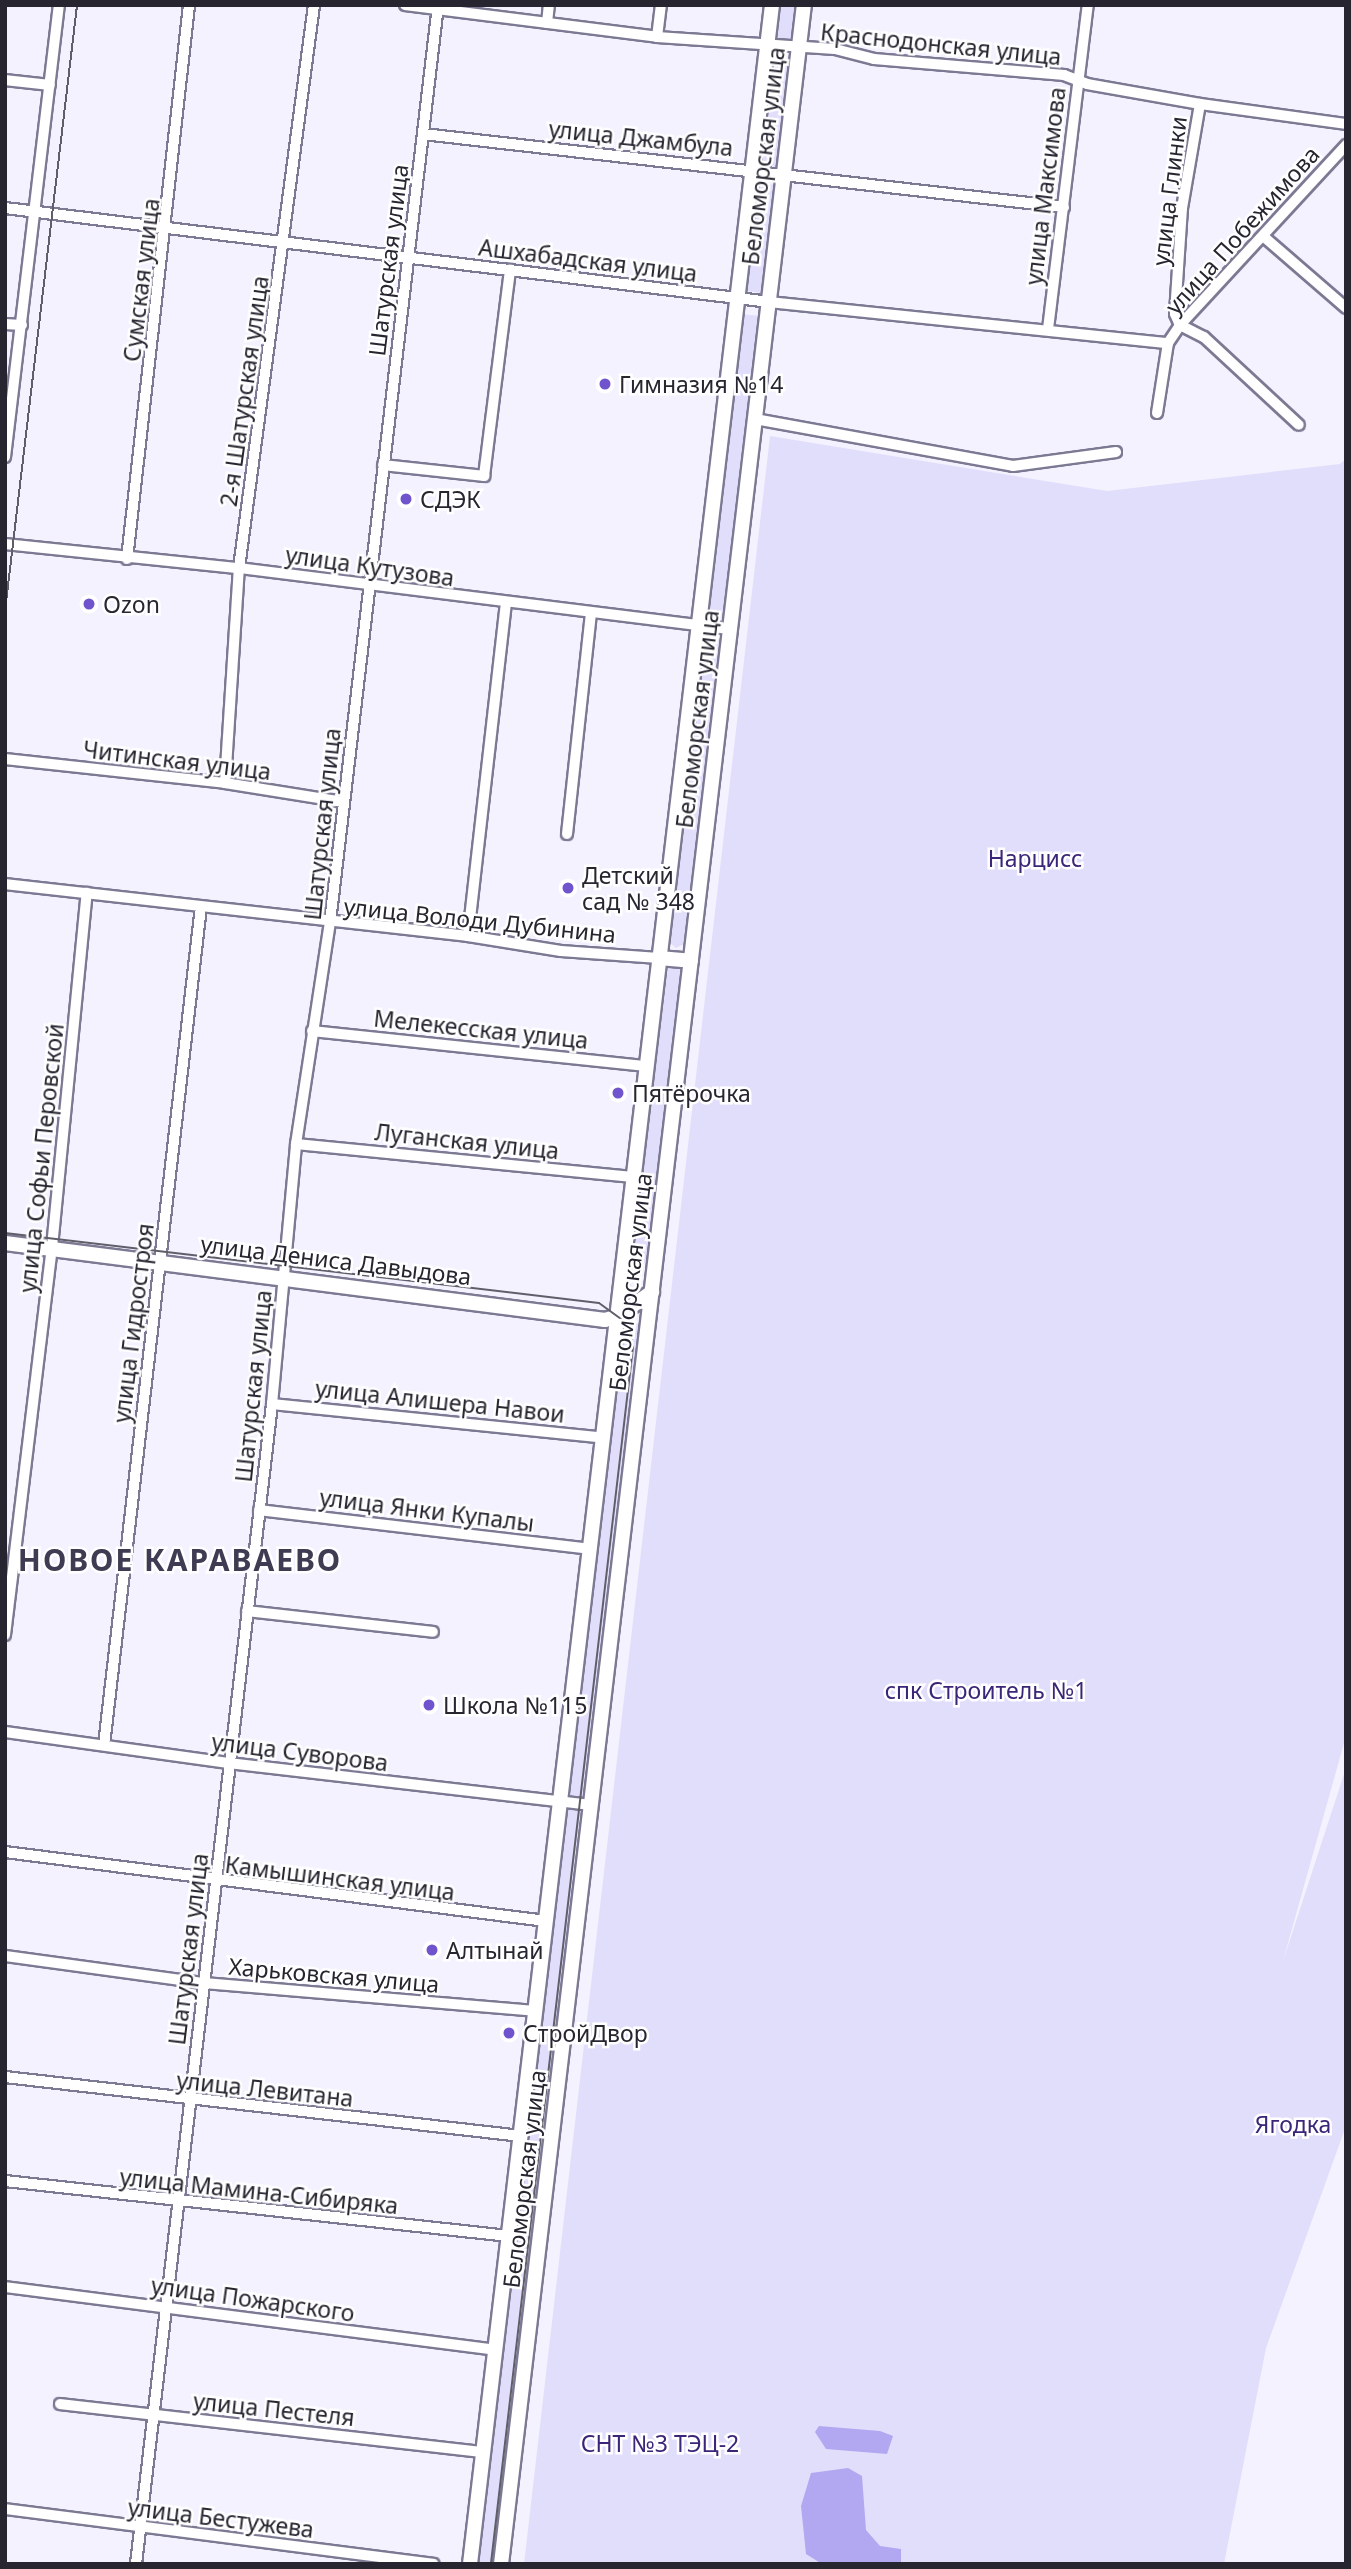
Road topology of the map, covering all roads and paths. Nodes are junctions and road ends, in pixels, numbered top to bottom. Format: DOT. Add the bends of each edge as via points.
graph roads {
  1 [pos="59,5"];
  2 [pos="190,5"];
  3 [pos="314,5"];
  4 [pos="405,5"];
  5 [pos="549,5"];
  6 [pos="661,5"];
  7 [pos="772,5"];
  8 [pos="804,5"];
  9 [pos="1088,5"];
  10 [pos="438,7"];
  11 [pos="547,23"];
  12 [pos="657,37"];
  13 [pos="767,46"];
  14 [pos="799,49"];
  15 [pos="1077,78"];
  16 [pos="5,80"];
  17 [pos="50,85"];
  18 [pos="1200,104"];
  19 [pos="1346,124"];
  20 [pos="423,134"];
  21 [pos="1346,145"];
  22 [pos="753,169"];
  23 [pos="784,173"];
  24 [pos="1064,207"];
  25 [pos="5,208"];
  26 [pos="35,212"];
  27 [pos="167,228"];
  28 [pos="1263,236"];
  29 [pos="284,243"];
  30 [pos="408,258"];
  31 [pos="510,270"];
  32 [pos="738,298"];
  33 [pos="769,302"];
  34 [pos="1346,308"];
  35 [pos="5,324"];
  36 [pos="1180,324"];
  37 [pos="22,325"];
  38 [pos="1048,329"];
  39 [pos="1168,343"];
  40 [pos="1157,413"];
  41 [pos="755,419"];
  42 [pos="1299,425"];
  43 [pos="7,432"];
  44 [pos="1116,452"];
  45 [pos="5,457"];
  46 [pos="383,465"];
  47 [pos="5,544"];
  48 [pos="127,559"];
  49 [pos="239,568"];
  50 [pos="368,585"];
  51 [pos="506,604"];
  52 [pos="592,614"];
  53 [pos="700,626"];
  54 [pos="730,629"];
  55 [pos="5,759"];
  56 [pos="225,783"];
  57 [pos="343,802"];
  58 [pos="567,834"];
  59 [pos="5,884"];
  60 [pos="88,893"];
  61 [pos="201,906"];
  62 [pos="330,922"];
  63 [pos="468,936"];
  64 [pos="659,958"];
  65 [pos="691,961"];
  66 [pos="312,1031"];
  67 [pos="646,1066"];
  68 [pos="296,1144"];
  69 [pos="635,1177"];
  70 [pos="5,1243"];
  71 [pos="52,1247"];
  72 [pos="160,1260"];
  73 [pos="285,1276"];
  74 [pos="652,1292"];
  75 [pos="618,1316"];
  76 [pos="272,1404"];
  77 [pos="604,1438"];
  78 [pos="259,1510"];
  79 [pos="591,1549"];
  80 [pos="247,1611"];
  81 [pos="433,1632"];
  82 [pos="5,1635"];
  83 [pos="5,1732"];
  84 [pos="104,1745"];
  85 [pos="229,1763"];
  86 [pos="561,1801"];
  87 [pos="591,1805"];
  88 [pos="5,1852"];
  89 [pos="215,1882"];
  90 [pos="546,1921"];
  91 [pos="5,1956"];
  92 [pos="203,1983"];
  93 [pos="536,2011"];
  94 [pos="5,2077"];
  95 [pos="189,2101"];
  96 [pos="521,2136"];
  97 [pos="5,2180"];
  98 [pos="177,2202"];
  99 [pos="509,2236"];
  100 [pos="5,2287"];
  101 [pos="164,2306"];
  102 [pos="496,2350"];
  103 [pos="60,2404"];
  104 [pos="152,2415"];
  105 [pos="483,2452"];
  106 [pos="5,2509"];
  107 [pos="138,2528"];
  108 [pos="136,2564"];
  109 [pos="433,2564"];
  110 [pos="470,2564"];
  111 [pos="501,2564"];
  1 -- 17 [label="street"];
  2 -- 27 [label="street, Сумская улица"];
  3 -- 29 [label="street, 2-я Шатурская улица"];
  4 -- 10 [label="street, Краснодонская улица"];
  5 -- 11 [label="street"];
  6 -- 12 [label="street"];
  7 -- 13 [label="main road, Беломорская улица"];
  8 -- 14 [label="main road, Беломорская улица"];
  9 -- 15 [label="street, улица Максимова"];
  10 -- 11 [label="street, Краснодонская улица"];
  10 -- 20 [label="street, Шатурская улица"];
  11 -- 12 [label="street, Краснодонская улица"];
  12 -- 13 [label="street, Краснодонская улица"];
  13 -- 14 [label="street, Краснодонская улица"];
  13 -- 22 [label="main road, Беломорская улица"];
  14 -- 15 [label="street, Краснодонская улица" via="835,49 874,59"];
  14 -- 23 [label="main road, Беломорская улица"];
  15 -- 18 [label="street, Краснодонская улица" via="1087,84"];
  15 -- 24 [label="street, улица Максимова"];
  16 -- 17 [label="street"];
  17 -- 26 [label="street"];
  18 -- 19 [label="street, Краснодонская улица"];
  18 -- 36 [label="street, улица Глинки" via="1182,208 1175,314"];
  20 -- 22 [label="street, улица Джамбула"];
  20 -- 30 [label="street, Шатурская улица"];
  21 -- 28 [label="street, улица Побежимова"];
  22 -- 23 [label="street, улица Джамбула"];
  22 -- 32 [label="main road, Беломорская улица"];
  23 -- 24 [label="street, улица Джамбула"];
  23 -- 33 [label="main road, Беломорская улица"];
  24 -- 38 [label="street, улица Максимова"];
  25 -- 26 [label="street, Ашхабадская улица"];
  26 -- 27 [label="street, Ашхабадская улица"];
  26 -- 37 [label="street"];
  27 -- 29 [label="street, Ашхабадская улица"];
  27 -- 48 [label="street, Сумская улица"];
  28 -- 34 [label="street"];
  28 -- 36 [label="street, улица Побежимова"];
  29 -- 30 [label="street, Ашхабадская улица"];
  29 -- 49 [label="street, 2-я Шатурская улица"];
  30 -- 31 [label="street, Ашхабадская улица"];
  30 -- 46 [label="street, Шатурская улица"];
  31 -- 32 [label="street, Ашхабадская улица"];
  31 -- 46 [label="street" via="484,476"];
  32 -- 33 [label="street, Ашхабадская улица"];
  32 -- 53 [label="main road, Беломорская улица"];
  33 -- 38 [label="street, Ашхабадская улица"];
  33 -- 41 [label="main road, Беломорская улица"];
  35 -- 37 [label="street"];
  36 -- 39 [label="street, улица Побежимова"];
  36 -- 42 [label="street" via="1204,337"];
  37 -- 43 [label="street"];
  38 -- 39 [label="street, Ашхабадская улица"];
  39 -- 40 [label="street"];
  41 -- 44 [label="street" via="1013,466"];
  41 -- 54 [label="main road, Беломорская улица"];
  43 -- 45 [label="street"];
  46 -- 50 [label="street, Шатурская улица"];
  47 -- 48 [label="street, улица Кутузова"];
  48 -- 49 [label="street, улица Кутузова"];
  49 -- 50 [label="street, улица Кутузова"];
  49 -- 56 [label="street, 2-я Шатурская улица"];
  50 -- 51 [label="street, улица Кутузова"];
  50 -- 57 [label="street, Шатурская улица"];
  51 -- 52 [label="street, улица Кутузова"];
  51 -- 63 [label="street"];
  52 -- 53 [label="street, улица Кутузова"];
  52 -- 58 [label="street"];
  53 -- 54 [label="street, улица Кутузова"];
  53 -- 64 [label="main road, Беломорская улица"];
  54 -- 65 [label="main road, Беломорская улица"];
  55 -- 56 [label="street, Читинская улица"];
  56 -- 57 [label="street, Читинская улица"];
  57 -- 62 [label="street, Шатурская улица"];
  59 -- 60 [label="street, улица Володи Дубинина"];
  60 -- 61 [label="street, улица Володи Дубинина"];
  60 -- 71 [label="street, улица Софьи Перовской"];
  61 -- 62 [label="street, улица Володи Дубинина"];
  61 -- 72 [label="street, улица Гидростроя"];
  62 -- 63 [label="street, улица Володи Дубинина"];
  62 -- 66 [label="street, Шатурская улица"];
  63 -- 64 [label="street, улица Володи Дубинина" via="561,951"];
  64 -- 65 [label="main road"];
  64 -- 67 [label="main road, Беломорская улица"];
  65 -- 74 [label="main road, Беломорская улица"];
  66 -- 67 [label="street, Мелекесская улица"];
  66 -- 68 [label="street, Шатурская улица"];
  67 -- 69 [label="main road, Беломорская улица"];
  68 -- 69 [label="street, Луганская улица"];
  68 -- 73 [label="street, Шатурская улица"];
  69 -- 75 [label="main road, Беломорская улица"];
  70 -- 71 [label="main road, улица Дениса Давыдова"];
  71 -- 72 [label="main road, улица Дениса Давыдова"];
  71 -- 82 [label="street, улица Софьи Перовской"];
  72 -- 73 [label="main road, улица Дениса Давыдова"];
  72 -- 84 [label="street, улица Гидростроя"];
  73 -- 75 [label="main road, улица Дениса Давыдова" via="605,1320"];
  73 -- 76 [label="street, Шатурская улица"];
  74 -- 75 [label="main road"];
  74 -- 87 [label="main road, Беломорская улица"];
  75 -- 77 [label="main road, Беломорская улица"];
  76 -- 77 [label="street, улица Алишера Навои"];
  76 -- 78 [label="street, Шатурская улица"];
  77 -- 79 [label="main road, Беломорская улица"];
  78 -- 79 [label="street, улица Янки Купалы"];
  78 -- 80 [label="street, Шатурская улица"];
  79 -- 86 [label="main road, Беломорская улица"];
  80 -- 81 [label="street"];
  80 -- 85 [label="street, Шатурская улица"];
  83 -- 84 [label="street, улица Суворова"];
  84 -- 85 [label="street, улица Суворова"];
  85 -- 86 [label="street, улица Суворова"];
  85 -- 89 [label="street, Шатурская улица"];
  86 -- 87 [label="street, улица Суворова"];
  86 -- 90 [label="main road, Беломорская улица"];
  87 -- 111 [label="main road, Беломорская улица"];
  88 -- 89 [label="street, Камышинская улица"];
  89 -- 90 [label="street, Камышинская улица"];
  89 -- 92 [label="street, Шатурская улица"];
  90 -- 93 [label="main road, Беломорская улица"];
  91 -- 92 [label="street, Харьковская улица"];
  92 -- 93 [label="street, Харьковская улица"];
  92 -- 95 [label="street, Шатурская улица"];
  93 -- 96 [label="main road, Беломорская улица"];
  94 -- 95 [label="street, улица Левитана"];
  95 -- 96 [label="street, улица Левитана"];
  95 -- 98 [label="street, Шатурская улица"];
  96 -- 99 [label="main road, Беломорская улица"];
  97 -- 98 [label="street, улица Мамина-Сибиряка"];
  98 -- 99 [label="street, улица Мамина-Сибиряка"];
  98 -- 101 [label="street, Шатурская улица"];
  99 -- 102 [label="main road, Беломорская улица"];
  100 -- 101 [label="street, улица Пожарского"];
  101 -- 102 [label="street, улица Пожарского"];
  101 -- 104 [label="street, Шатурская улица"];
  102 -- 105 [label="main road, Беломорская улица"];
  103 -- 104 [label="street, улица Пестеля"];
  104 -- 105 [label="street, улица Пестеля"];
  104 -- 107 [label="street, Шатурская улица"];
  105 -- 110 [label="main road, Беломорская улица"];
  106 -- 107 [label="street, улица Бестужева"];
  107 -- 108 [label="street, Шатурская улица"];
  107 -- 109 [label="street, улица Бестужева"];
}
